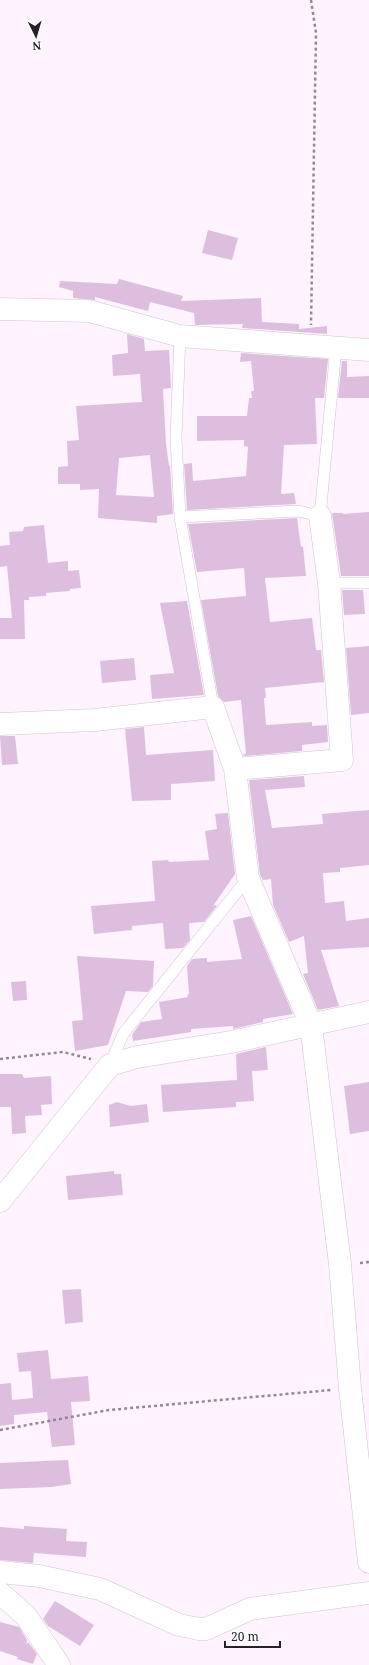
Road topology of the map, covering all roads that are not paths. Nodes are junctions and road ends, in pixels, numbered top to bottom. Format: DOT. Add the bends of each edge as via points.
graph roads {
  1 [pos="0,309"];
  2 [pos="180,336"];
  3 [pos="336,348"];
  4 [pos="369,350"];
  5 [pos="320,516"];
  6 [pos="180,517"];
  7 [pos="328,583"];
  8 [pos="369,583"];
  9 [pos="213,707"];
  10 [pos="0,724"];
  11 [pos="234,769"];
  12 [pos="248,878"];
  13 [pos="369,1012"];
  14 [pos="311,1025"];
  15 [pos="110,1065"];
  16 [pos="0,1201"];
  17 [pos="369,1562"];
  18 [pos="0,1572"];
  19 [pos="369,1592"];
  20 [pos="0,1593"];
  21 [pos="59,1665"];
  1 -- 2 [label="street" via="89,311"];
  2 -- 3 [label="street"];
  2 -- 6 [label="lane" via="176,438"];
  3 -- 4 [label="street"];
  3 -- 5 [label="lane"];
  5 -- 6 [label="lane" via="298,511"];
  5 -- 7 [label="street"];
  6 -- 9 [label="lane"];
  7 -- 8 [label="lane"];
  7 -- 11 [label="street" via="342,760"];
  9 -- 10 [label="street" via="95,720"];
  9 -- 11 [label="street"];
  11 -- 12 [label="street"];
  12 -- 14 [label="street"];
  12 -- 15 [label="lane" via="123,1034"];
  13 -- 14 [label="street"];
  14 -- 15 [label="street" via="231,1042 137,1057"];
  14 -- 17 [label="street" via="340,1264 350,1388"];
  15 -- 16 [label="street"];
  18 -- 19 [label="street" via="39,1576 100,1589 179,1625 199,1629 206,1629 250,1609"];
  20 -- 21 [label="street" via="26,1616"];
}
